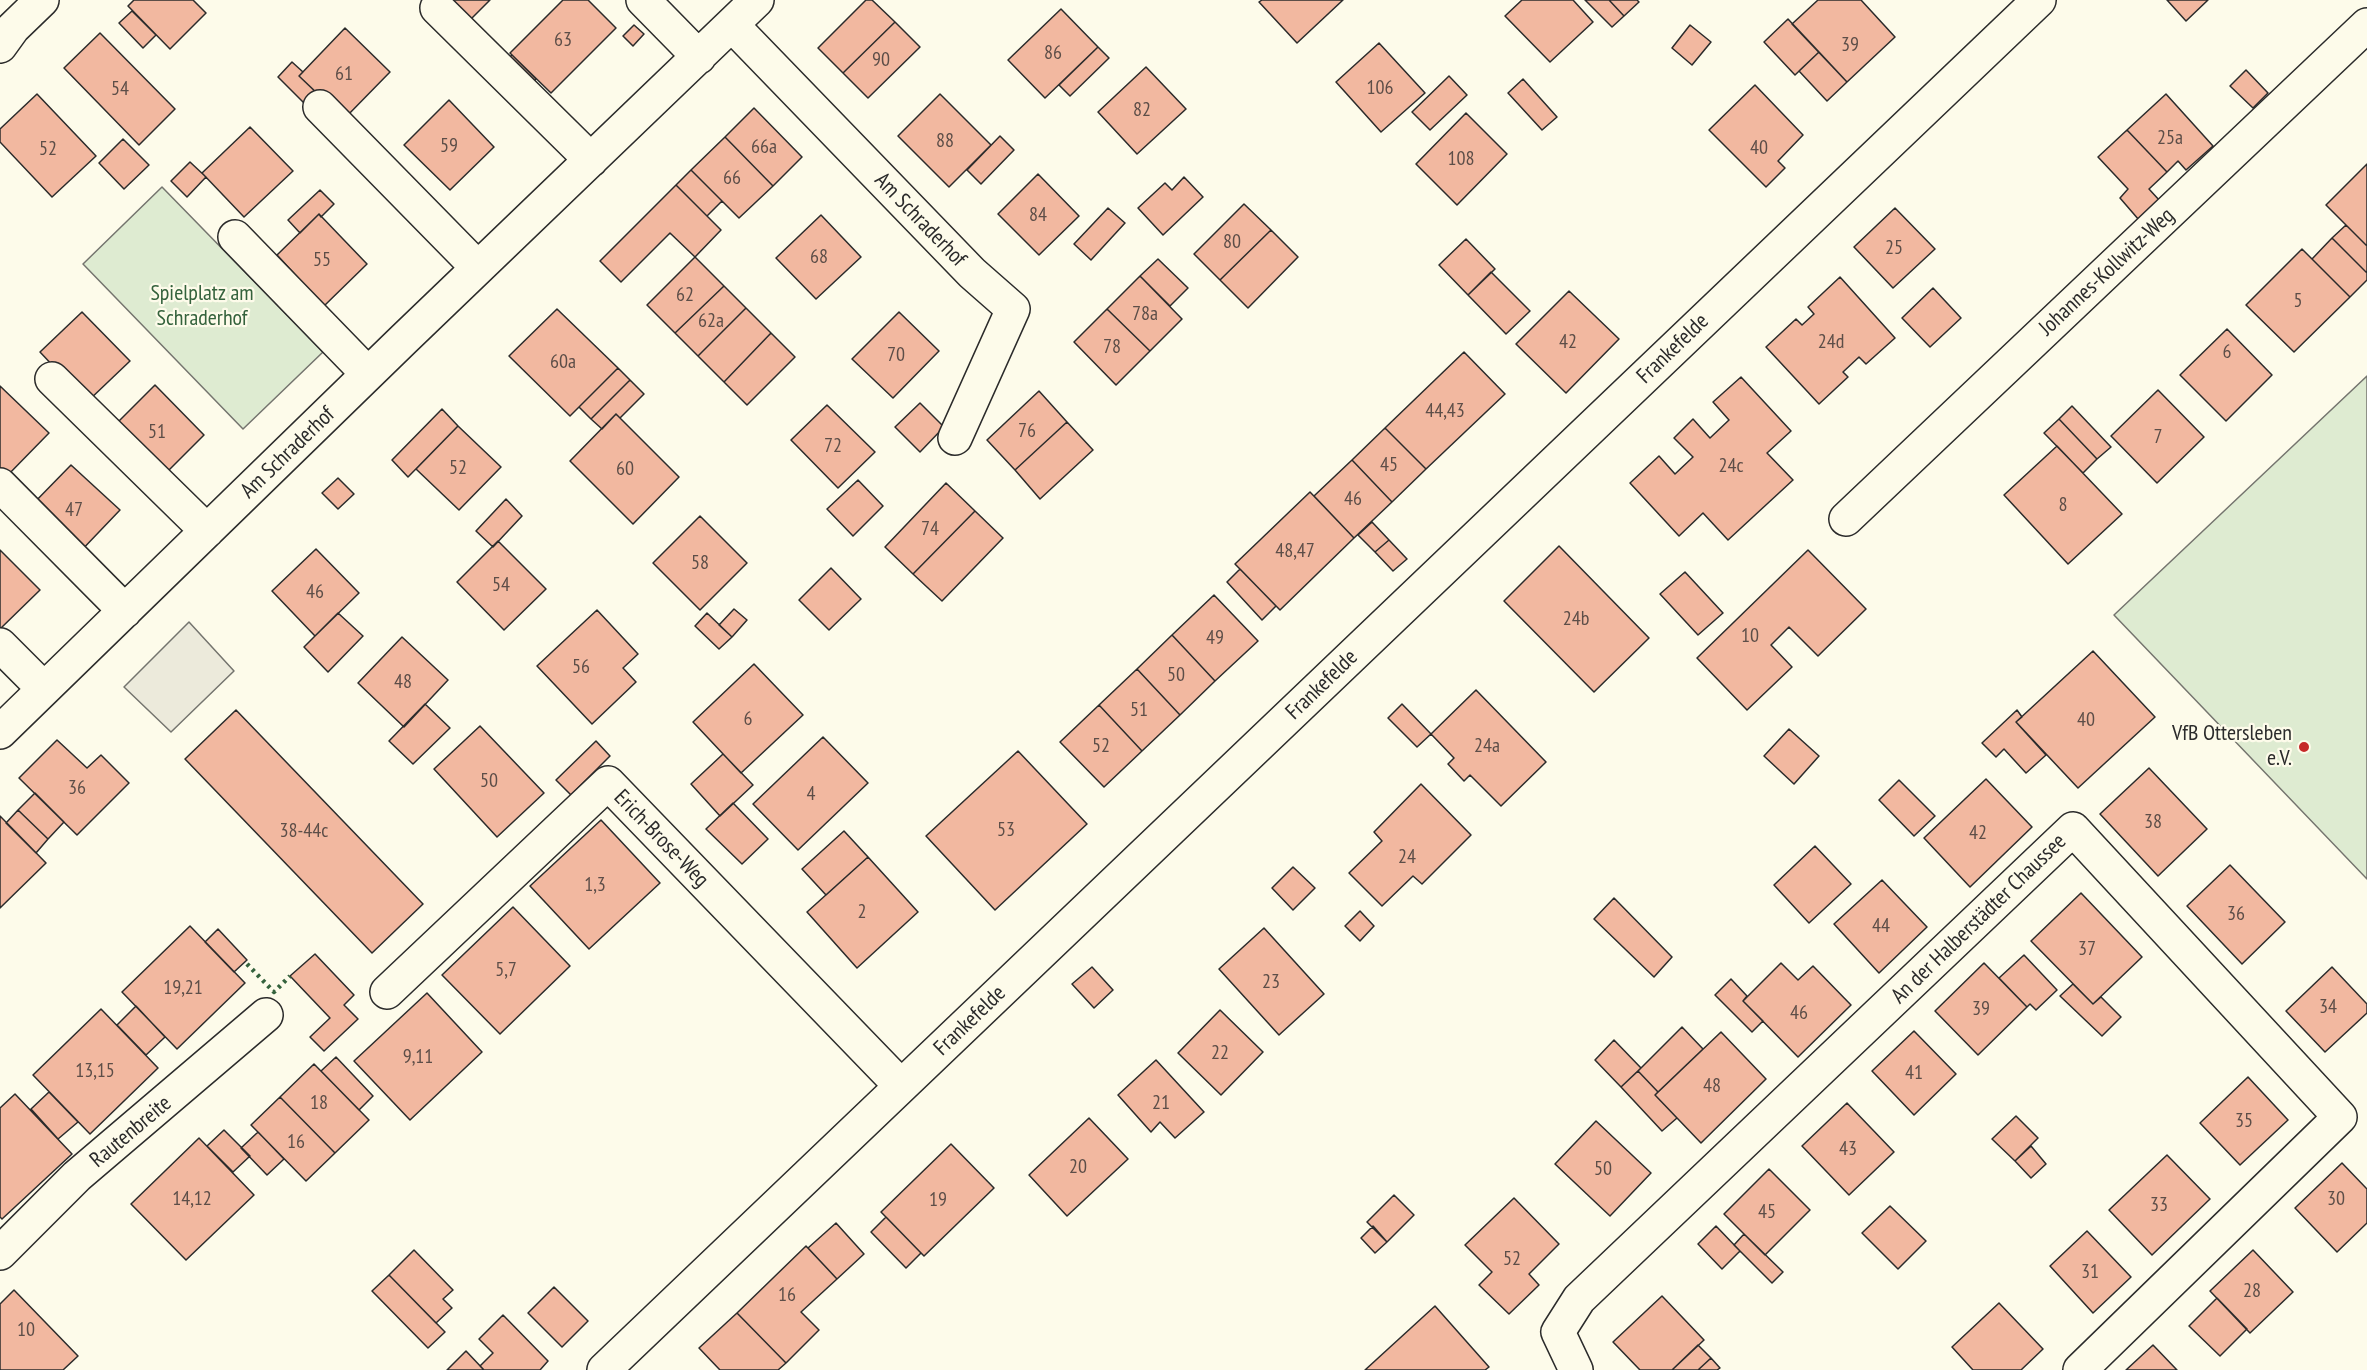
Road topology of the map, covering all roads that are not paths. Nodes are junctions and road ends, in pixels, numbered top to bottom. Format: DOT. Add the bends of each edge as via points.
graph roads {
  1 [pos="42,0"];
  2 [pos="643,0"];
  3 [pos="757,0"];
  4 [pos="2039,0"];
  5 [pos="437,8"];
  6 [pos="732,25"];
  7 [pos="2367,25"];
  8 [pos="0,46"];
  9 [pos="699,57"];
  10 [pos="320,107"];
  11 [pos="591,160"];
  12 [pos="235,237"];
  13 [pos="478,268"];
  14 [pos="368,374"];
  15 [pos="52,379"];
  16 [pos="955,438"];
  17 [pos="0,485"];
  18 [pos="1846,519"];
  19 [pos="207,531"];
  20 [pos="125,610"];
  21 [pos="0,645"];
  22 [pos="44,689"];
  23 [pos="0,732"];
  24 [pos="387,992"];
  25 [pos="266,1015"];
  26 [pos="901,1086"];
  27 [pos="0,1253"];
  28 [pos="604,1370"];
  29 [pos="1576,1370"];
  30 [pos="2080,1370"];
  1 -- 8 [label="street"];
  2 -- 9 [label="street"];
  3 -- 6 [label="street, Am Schraderhof"];
  4 -- 26 [label="street, Frankefelde"];
  5 -- 11 [label="street"];
  6 -- 9 [label="street, Am Schraderhof"];
  6 -- 16 [label="street, Am Schraderhof" via="972,273 1013,309"];
  7 -- 18 [label="street, Johannes-Kollwitz-Weg"];
  9 -- 11 [label="street, Am Schraderhof"];
  10 -- 13 [label="street"];
  11 -- 13 [label="street, Am Schraderhof"];
  12 -- 14 [label="street"];
  13 -- 14 [label="street, Am Schraderhof"];
  14 -- 19 [label="street, Am Schraderhof"];
  15 -- 19 [label="street"];
  17 -- 20 [label="street"];
  19 -- 20 [label="street, Am Schraderhof"];
  20 -- 22 [label="street, Am Schraderhof"];
  21 -- 22 [label="street"];
  22 -- 23 [label="street, Am Schraderhof"];
  24 -- 26 [label="street, Erich-Brose-Weg" via="608,783"];
  25 -- 27 [label="street, Rautenbreite" via="77,1176"];
  26 -- 28 [label="street, Frankefelde"];
  29 -- 30 [label="street, An der Halberstädter Chaussee" via="1558,1332 1579,1299 2073,829 2340,1117"];
}
